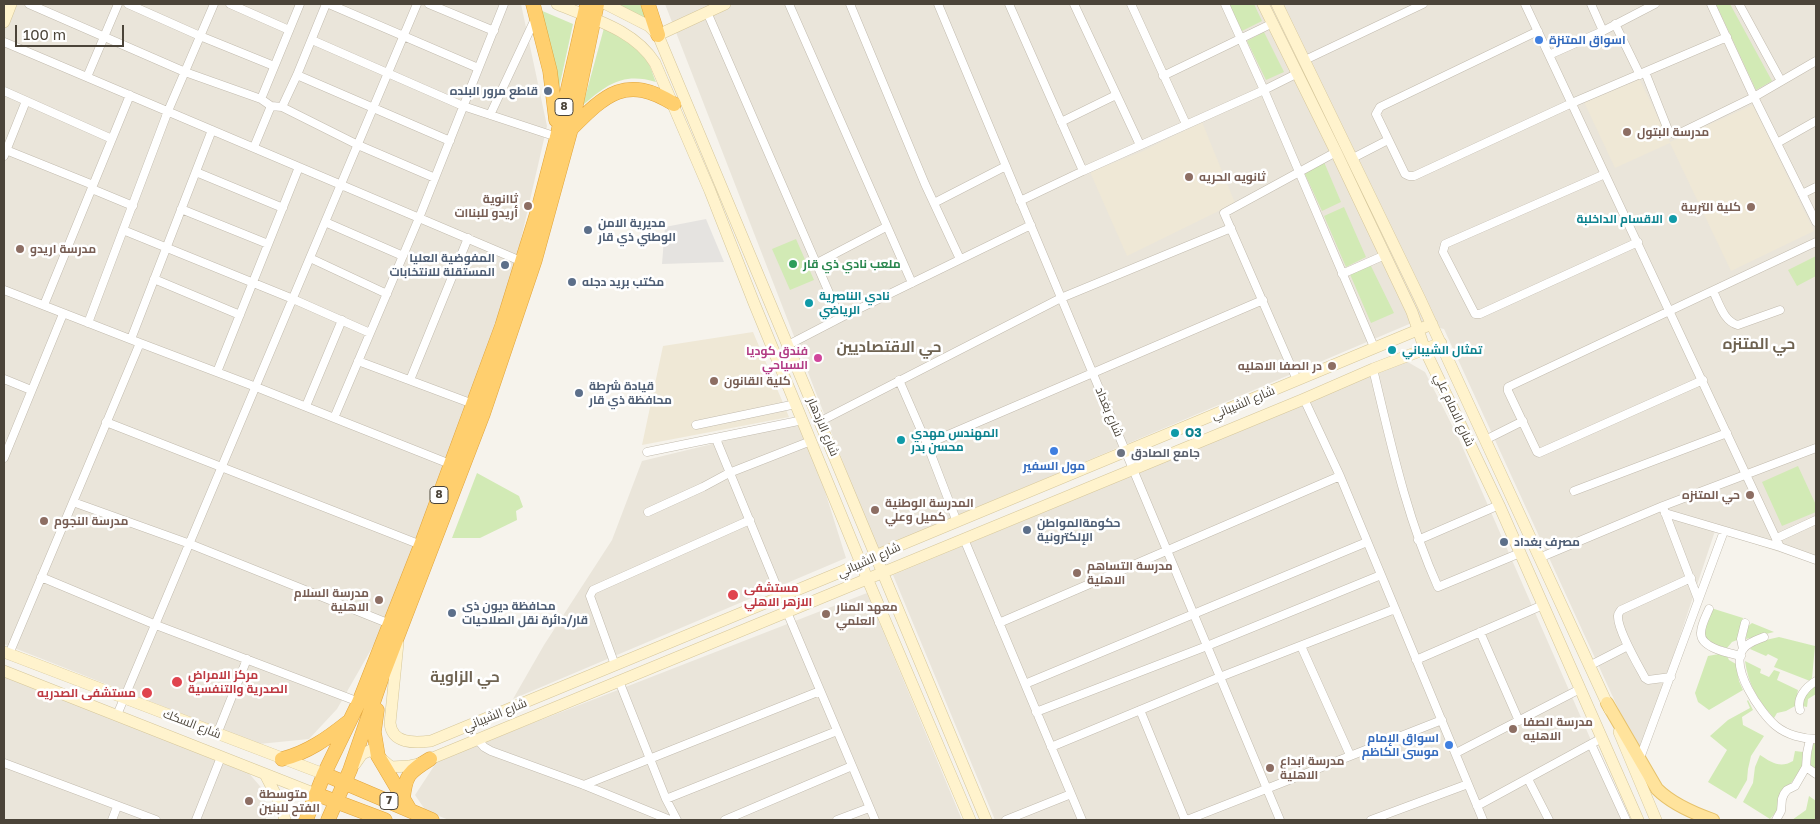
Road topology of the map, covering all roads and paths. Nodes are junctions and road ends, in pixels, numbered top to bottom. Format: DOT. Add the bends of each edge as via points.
graph roads {
  1 [pos="11,4"];
  2 [pos="29,4"];
  3 [pos="118,4"];
  4 [pos="130,4"];
  5 [pos="214,4"];
  6 [pos="230,4"];
  7 [pos="300,4"];
  8 [pos="327,4"];
  9 [pos="417,4"];
  10 [pos="429,4"];
  11 [pos="504,4"];
  12 [pos="557,4"];
  13 [pos="597,4"];
  14 [pos="606,4"];
  15 [pos="648,4"];
  16 [pos="725,4"];
  17 [pos="788,4"];
  18 [pos="850,4"];
  19 [pos="938,4"];
  20 [pos="1009,4"];
  21 [pos="1074,4"];
  22 [pos="1131,4"];
  23 [pos="1225,4"];
  24 [pos="1263,4"];
  25 [pos="1278,4"];
  26 [pos="1423,4"];
  27 [pos="1525,4"];
  28 [pos="1591,4"];
  29 [pos="1655,4"];
  30 [pos="1711,4"];
  31 [pos="1738,4"];
  32 [pos="535,10"];
  33 [pos="707,12"];
  34 [pos="589,13"];
  35 [pos="4,22"];
  36 [pos="1273,23"];
  37 [pos="1615,24"];
  38 [pos="289,30"];
  39 [pos="494,31"];
  40 [pos="1538,31"];
  41 [pos="1603,31"];
  42 [pos="658,35"];
  43 [pos="200,36"];
  44 [pos="104,37"];
  45 [pos="403,37"];
  46 [pos="1727,37"];
  47 [pos="1241,39"];
  48 [pos="312,40"];
  49 [pos="4,42"];
  50 [pos="1549,55"];
  51 [pos="1305,60"];
  52 [pos="1816,61"];
  53 [pos="274,66"];
  54 [pos="478,68"];
  55 [pos="185,72"];
  56 [pos="388,72"];
  57 [pos="1298,73"];
  58 [pos="1642,73"];
  59 [pos="297,75"];
  60 [pos="1163,76"];
  61 [pos="87,77"];
  62 [pos="1781,81"];
  63 [pos="1264,90"];
  64 [pos="4,91"];
  65 [pos="130,95"];
  66 [pos="1116,95"];
  67 [pos="1754,97"];
  68 [pos="261,99"];
  69 [pos="26,101"];
  70 [pos="1572,103"];
  71 [pos="674,104"];
  72 [pos="271,106"];
  73 [pos="464,106"];
  74 [pos="282,107"];
  75 [pos="373,108"];
  76 [pos="168,112"];
  77 [pos="490,115"];
  78 [pos="1816,121"];
  79 [pos="1061,122"];
  80 [pos="1186,124"];
  81 [pos="570,129"];
  82 [pos="212,130"];
  83 [pos="112,138"];
  84 [pos="557,138"];
  85 [pos="1388,140"];
  86 [pos="450,141"];
  87 [pos="1777,143"];
  88 [pos="358,145"];
  89 [pos="1140,145"];
  90 [pos="254,147"];
  91 [pos="5,152"];
  92 [pos="1336,152"];
  93 [pos="1353,158"];
  94 [pos="1006,166"];
  95 [pos="299,168"];
  96 [pos="1083,171"];
  97 [pos="196,172"];
  98 [pos="1298,173"];
  99 [pos="1605,174"];
  100 [pos="435,178"];
  101 [pos="341,185"];
  102 [pos="1816,186"];
  103 [pos="93,187"];
  104 [pos="1802,194"];
  105 [pos="1020,201"];
  106 [pos="934,203"];
  107 [pos="133,206"];
  108 [pos="283,208"];
  109 [pos="181,209"];
  110 [pos="419,218"];
  111 [pos="325,222"];
  112 [pos="1816,222"];
  113 [pos="1031,225"];
  114 [pos="886,227"];
  115 [pos="1231,228"];
  116 [pos="124,230"];
  117 [pos="468,238"];
  118 [pos="1638,242"];
  119 [pos="1816,242"];
  120 [pos="268,244"];
  121 [pos="167,247"];
  122 [pos="1385,255"];
  123 [pos="403,256"];
  124 [pos="310,258"];
  125 [pos="960,259"];
  126 [pos="522,262"];
  127 [pos="817,263"];
  128 [pos="756,267"];
  129 [pos="743,272"];
  130 [pos="1342,274"];
  131 [pos="154,279"];
  132 [pos="912,283"];
  133 [pos="252,284"];
  134 [pos="4,290"];
  135 [pos="1713,291"];
  136 [pos="387,294"];
  137 [pos="1061,298"];
  138 [pos="293,299"];
  139 [pos="1262,300"];
  140 [pos="44,305"];
  141 [pos="1780,310"];
  142 [pos="1670,311"];
  143 [pos="63,314"];
  144 [pos="240,315"];
  145 [pos="840,318"];
  146 [pos="342,320"];
  147 [pos="88,323"];
  148 [pos="1432,324"];
  149 [pos="1418,329"];
  150 [pos="370,333"];
  151 [pos="131,340"];
  152 [pos="140,343"];
  153 [pos="1441,343"];
  154 [pos="788,345"];
  155 [pos="1374,347"];
  156 [pos="1425,350"];
  157 [pos="358,361"];
  158 [pos="1373,369"];
  159 [pos="217,372"];
  160 [pos="1093,374"];
  161 [pos="4,378"];
  162 [pos="410,380"];
  163 [pos="899,380"];
  164 [pos="1297,380"];
  165 [pos="1703,380"];
  166 [pos="256,387"];
  167 [pos="31,390"];
  168 [pos="1304,399"];
  169 [pos="479,403"];
  170 [pos="796,404"];
  171 [pos="306,406"];
  172 [pos="334,418"];
  173 [pos="803,420"];
  174 [pos="821,421"];
  175 [pos="1523,421"];
  176 [pos="106,422"];
  177 [pos="696,425"];
  178 [pos="1727,433"];
  179 [pos="716,439"];
  180 [pos="811,440"];
  181 [pos="1485,440"];
  182 [pos="927,444"];
  183 [pos="1816,448"];
  184 [pos="647,452"];
  185 [pos="1127,452"];
  186 [pos="4,458"];
  187 [pos="450,464"];
  188 [pos="222,468"];
  189 [pos="1133,469"];
  190 [pos="730,472"];
  191 [pos="1747,473"];
  192 [pos="1340,476"];
  193 [pos="1574,491"];
  194 [pos="73,502"];
  195 [pos="1498,505"];
  196 [pos="1664,510"];
  197 [pos="648,512"];
  198 [pos="750,520"];
  199 [pos="1816,520"];
  200 [pos="957,522"];
  201 [pos="1724,531"];
  202 [pos="1777,538"];
  203 [pos="964,539"];
  204 [pos="1418,540"];
  205 [pos="1367,542"];
  206 [pos="190,544"];
  207 [pos="420,545"];
  208 [pos="1780,547"];
  209 [pos="1167,551"];
  210 [pos="1520,553"];
  211 [pos="876,556"];
  212 [pos="1539,558"];
  213 [pos="1816,560"];
  214 [pos="861,562"];
  215 [pos="882,572"];
  216 [pos="1381,575"];
  217 [pos="41,576"];
  218 [pos="868,578"];
  219 [pos="1691,578"];
  220 [pos="781,597"];
  221 [pos="1698,599"];
  222 [pos="1543,605"];
  223 [pos="1395,609"];
  224 [pos="1708,609"];
  225 [pos="787,612"];
  226 [pos="1194,614"];
  227 [pos="999,623"];
  228 [pos="1745,623"];
  229 [pos="390,624"];
  230 [pos="156,625"];
  231 [pos="1480,632"];
  232 [pos="1764,637"];
  233 [pos="398,639"];
  234 [pos="1208,646"];
  235 [pos="1301,646"];
  236 [pos="1628,646"];
  237 [pos="1742,652"];
  238 [pos="6,653"];
  239 [pos="247,659"];
  240 [pos="1416,660"];
  241 [pos="615,665"];
  242 [pos="1589,666"];
  243 [pos="4,671"];
  244 [pos="383,674"];
  245 [pos="1220,677"];
  246 [pos="1671,677"];
  247 [pos="619,681"];
  248 [pos="1816,681"];
  249 [pos="1024,684"];
  250 [pos="1580,689"];
  251 [pos="820,691"];
  252 [pos="550,692"];
  253 [pos="124,698"];
  254 [pos="359,702"];
  255 [pos="1606,703"];
  256 [pos="557,707"];
  257 [pos="1140,710"];
  258 [pos="1800,710"];
  259 [pos="1036,712"];
  260 [pos="117,714"];
  261 [pos="351,720"];
  262 [pos="1442,720"];
  263 [pos="1519,721"];
  264 [pos="837,731"];
  265 [pos="217,734"];
  266 [pos="476,739"];
  267 [pos="1813,739"];
  268 [pos="1597,741"];
  269 [pos="1051,747"];
  270 [pos="1456,754"];
  271 [pos="1350,755"];
  272 [pos="378,756"];
  273 [pos="221,757"];
  274 [pos="651,758"];
  275 [pos="1640,758"];
  276 [pos="282,759"];
  277 [pos="430,759"];
  278 [pos="4,763"];
  279 [pos="852,766"];
  280 [pos="1806,767"];
  281 [pos="265,774"];
  282 [pos="324,774"];
  283 [pos="1816,774"];
  284 [pos="348,776"];
  285 [pos="968,777"];
  286 [pos="1528,779"];
  287 [pos="954,784"];
  288 [pos="1468,784"];
  289 [pos="584,785"];
  290 [pos="1267,788"];
  291 [pos="1643,789"];
  292 [pos="316,794"];
  293 [pos="1071,794"];
  294 [pos="1627,794"];
  295 [pos="666,799"];
  296 [pos="336,802"];
  297 [pos="406,806"];
  298 [pos="1478,806"];
  299 [pos="117,807"];
  300 [pos="869,808"];
  301 [pos="306,819"];
  302 [pos="112,820"];
  303 [pos="156,820"];
  304 [pos="196,820"];
  305 [pos="285,820"];
  306 [pos="328,820"];
  307 [pos="385,820"];
  308 [pos="432,820"];
  309 [pos="670,820"];
  310 [pos="677,820"];
  311 [pos="725,820"];
  312 [pos="837,820"];
  313 [pos="875,820"];
  314 [pos="970,820"];
  315 [pos="986,820"];
  316 [pos="1006,820"];
  317 [pos="1082,820"];
  318 [pos="1186,820"];
  319 [pos="1280,820"];
  320 [pos="1371,820"];
  321 [pos="1484,820"];
  322 [pos="1549,820"];
  323 [pos="1626,820"];
  324 [pos="1638,820"];
  325 [pos="1656,820"];
  326 [pos="1714,820"];
  327 [pos="1776,820"];
  1 -- 35 [label="main road"];
  2 -- 44 [label="street"];
  3 -- 44 [label="street"];
  4 -- 43 [label="street"];
  5 -- 43 [label="street"];
  6 -- 38 [label="street"];
  7 -- 38 [label="street"];
  8 -- 45 [label="street"];
  8 -- 48 [label="street"];
  9 -- 45 [label="street"];
  10 -- 39 [label="street"];
  11 -- 39 [label="street"];
  12 -- 34 [label="main road, شارع الازدهار"];
  13 -- 34 [label="highway, 8"];
  14 -- 42 [label="main road" via="649,26"];
  15 -- 42 [label="highway"];
  16 -- 33 [label="main road"];
  17 -- 114 [label="street"];
  18 -- 106 [label="street"];
  19 -- 94 [label="street, شارع بغداد"];
  20 -- 79 [label="street"];
  21 -- 66 [label="street"];
  22 -- 60 [label="street"];
  23 -- 47 [label="street"];
  24 -- 36 [label="main road, شارع الامام علي"];
  25 -- 51 [label="main road, شارع الامام علي"];
  26 -- 51 [label="street"];
  27 -- 40 [label="street"];
  28 -- 41 [label="street"];
  29 -- 37 [label="street"];
  30 -- 46 [label="street"];
  31 -- 62 [label="street"];
  32 -- 77 [label="street"];
  32 -- 84 [label="highway" via="553,87"];
  33 -- 42 [label="main road"];
  33 -- 127 [label="street"];
  34 -- 71 [label="main road, شارع الازدهار" via="629,35 648,52"];
  34 -- 81 [label="highway, 8"];
  34 -- 84 [label="highway, 8"];
  36 -- 47 [label="street"];
  36 -- 57 [label="main road, شارع الامام علي"];
  37 -- 41 [label="street"];
  37 -- 58 [label="street"];
  38 -- 53 [label="street"];
  39 -- 54 [label="street"];
  40 -- 50 [label="street"];
  40 -- 85 [label="street" via="1380,107 1376,114"];
  41 -- 50 [label="street"];
  42 -- 128 [label="main road, شارع الازدهار"];
  43 -- 53 [label="street"];
  43 -- 55 [label="street"];
  44 -- 55 [label="street"];
  44 -- 61 [label="street"];
  45 -- 54 [label="street"];
  45 -- 56 [label="street"];
  46 -- 58 [label="street"];
  46 -- 67 [label="street"];
  47 -- 60 [label="street"];
  47 -- 63 [label="street"];
  48 -- 56 [label="street"];
  48 -- 59 [label="street"];
  49 -- 61 [label="street"];
  50 -- 70 [label="street"];
  51 -- 93 [label="main road, شارع الامام علي"];
  52 -- 62 [label="street"];
  53 -- 68 [label="street"];
  54 -- 73 [label="street"];
  55 -- 68 [label="street"];
  55 -- 76 [label="street"];
  56 -- 73 [label="street"];
  56 -- 75 [label="street"];
  57 -- 63 [label="street"];
  57 -- 92 [label="main road, شارع الامام علي"];
  58 -- 67 [label="street" via="1668,130 1674,134"];
  58 -- 70 [label="street"];
  59 -- 74 [label="street"];
  59 -- 75 [label="street"];
  60 -- 80 [label="street"];
  61 -- 65 [label="street"];
  62 -- 67 [label="street"];
  63 -- 80 [label="street"];
  63 -- 98 [label="street"];
  64 -- 69 [label="street"];
  65 -- 76 [label="street"];
  65 -- 83 [label="street"];
  66 -- 79 [label="street"];
  66 -- 89 [label="street"];
  67 -- 87 [label="street"];
  68 -- 72 [label="street"];
  69 -- 83 [label="street"];
  69 -- 91 [label="street"];
  70 -- 85 [label="street" via="1414,176 1405,174"];
  70 -- 99 [label="street"];
  71 -- 81 [label="highway" via="645,90 614,93 599,101"];
  71 -- 129 [label="main road, شارع الازدهار"];
  72 -- 74 [label="street"];
  72 -- 90 [label="street"];
  73 -- 77 [label="street"];
  73 -- 86 [label="street"];
  74 -- 88 [label="street"];
  75 -- 86 [label="street"];
  75 -- 88 [label="street"];
  76 -- 82 [label="street"];
  76 -- 107 [label="street"];
  77 -- 84 [label="street"];
  78 -- 87 [label="street"];
  79 -- 96 [label="street"];
  80 -- 89 [label="street"];
  81 -- 169 [label="highway, 8" via="535,260"];
  82 -- 90 [label="street"];
  82 -- 97 [label="street"];
  83 -- 103 [label="street"];
  84 -- 126 [label="highway, 8"];
  85 -- 93 [label="street"];
  86 -- 100 [label="street"];
  87 -- 104 [label="street"];
  88 -- 100 [label="street"];
  88 -- 101 [label="street"];
  89 -- 96 [label="street"];
  90 -- 95 [label="street"];
  91 -- 103 [label="street"];
  92 -- 98 [label="street"];
  92 -- 122 [label="main road, شارع الامام علي"];
  93 -- 148 [label="main road, شارع الامام علي"];
  94 -- 105 [label="street, شارع بغداد"];
  94 -- 106 [label="street"];
  95 -- 101 [label="street"];
  95 -- 108 [label="street"];
  96 -- 105 [label="street"];
  97 -- 108 [label="street"];
  97 -- 109 [label="street"];
  98 -- 115 [label="street" via="1224,213"];
  98 -- 130 [label="street"];
  99 -- 118 [label="street"];
  99 -- 118 [label="street" via="1445,244 1443,252 1475,314 1480,314"];
  100 -- 110 [label="street"];
  101 -- 110 [label="street"];
  101 -- 111 [label="street"];
  102 -- 104 [label="street"];
  103 -- 107 [label="street"];
  103 -- 140 [label="street"];
  104 -- 112 [label="street"];
  105 -- 113 [label="street, شارع بغداد"];
  106 -- 125 [label="street"];
  107 -- 116 [label="street"];
  108 -- 120 [label="street"];
  109 -- 120 [label="street"];
  109 -- 121 [label="street"];
  110 -- 117 [label="street"];
  110 -- 123 [label="street"];
  111 -- 123 [label="street"];
  111 -- 124 [label="street"];
  113 -- 125 [label="street"];
  113 -- 137 [label="street, شارع بغداد"];
  114 -- 127 [label="street"];
  114 -- 132 [label="street"];
  115 -- 137 [label="street"];
  115 -- 139 [label="street"];
  116 -- 121 [label="street"];
  116 -- 147 [label="street"];
  117 -- 126 [label="street"];
  117 -- 162 [label="street"];
  118 -- 142 [label="street"];
  119 -- 135 [label="street"];
  120 -- 133 [label="street"];
  121 -- 131 [label="street"];
  121 -- 133 [label="street"];
  122 -- 130 [label="street"];
  122 -- 149 [label="main road, شارع الامام علي"];
  123 -- 136 [label="street"];
  124 -- 136 [label="street"];
  124 -- 138 [label="street"];
  125 -- 132 [label="street"];
  126 -- 169 [label="highway, 8"];
  127 -- 145 [label="street"];
  128 -- 129 [label="main road"];
  128 -- 154 [label="main road, شارع الازدهار"];
  129 -- 170 [label="main road, شارع الازدهار"];
  130 -- 155 [label="street"];
  131 -- 144 [label="street"];
  131 -- 151 [label="street"];
  132 -- 145 [label="street"];
  133 -- 138 [label="street"];
  133 -- 144 [label="street"];
  134 -- 140 [label="street"];
  135 -- 141 [label="street" via="1727,319 1738,326"];
  135 -- 142 [label="street"];
  136 -- 150 [label="street"];
  137 -- 160 [label="street, شارع بغداد"];
  137 -- 163 [label="street"];
  138 -- 146 [label="street"];
  138 -- 166 [label="street"];
  139 -- 160 [label="street"];
  139 -- 164 [label="street"];
  140 -- 143 [label="street"];
  142 -- 165 [label="street"];
  142 -- 175 [label="street" via="1511,384 1508,391"];
  143 -- 147 [label="street"];
  143 -- 167 [label="street"];
  144 -- 159 [label="street"];
  145 -- 154 [label="street"];
  146 -- 150 [label="street"];
  146 -- 171 [label="street"];
  147 -- 151 [label="street"];
  148 -- 149 [label="main road, شارع الشيباني"];
  148 -- 153 [label="main road, شارع الامام علي"];
  149 -- 155 [label="main road, شارع الشيباني"];
  149 -- 156 [label="main road, شارع الامام علي"];
  150 -- 157 [label="street"];
  151 -- 152 [label="street"];
  152 -- 159 [label="street"];
  152 -- 176 [label="street"];
  153 -- 156 [label="main road, شارع الشيباني"];
  153 -- 181 [label="main road, شارع الامام علي"];
  154 -- 174 [label="main road, شارع الازدهار"];
  155 -- 164 [label="main road, شارع الشيباني"];
  156 -- 158 [label="main road, شارع الشيباني"];
  156 -- 195 [label="main road, شارع الامام علي"];
  157 -- 162 [label="street"];
  157 -- 172 [label="street"];
  158 -- 168 [label="main road, شارع الشيباني"];
  158 -- 204 [label="street"];
  159 -- 166 [label="street"];
  160 -- 182 [label="street"];
  160 -- 185 [label="street, شارع بغداد"];
  161 -- 167 [label="street"];
  162 -- 169 [label="street"];
  163 -- 174 [label="street"];
  163 -- 182 [label="street"];
  164 -- 185 [label="main road, شارع الشيباني"];
  165 -- 175 [label="street" via="1539,453"];
  165 -- 178 [label="street"];
  166 -- 171 [label="street"];
  166 -- 188 [label="street"];
  167 -- 186 [label="street"];
  168 -- 189 [label="main road, شارع الشيباني"];
  168 -- 192 [label="street"];
  169 -- 187 [label="highway, 8"];
  169 -- 233 [label="highway, 8"];
  170 -- 173 [label="main road, شارع الازدهار"];
  170 -- 177 [label="street"];
  171 -- 172 [label="street"];
  172 -- 187 [label="street"];
  173 -- 179 [label="street"];
  173 -- 180 [label="main road, شارع الازدهار"];
  174 -- 211 [label="main road, شارع الازدهار"];
  175 -- 181 [label="street"];
  176 -- 188 [label="street"];
  176 -- 194 [label="street"];
  178 -- 191 [label="street"];
  178 -- 193 [label="street"];
  179 -- 184 [label="street"];
  179 -- 190 [label="street"];
  180 -- 190 [label="street"];
  180 -- 214 [label="main road, شارع الازدهار"];
  181 -- 212 [label="main road, شارع الامام علي"];
  182 -- 200 [label="street"];
  183 -- 191 [label="street"];
  185 -- 189 [label="street, شارع بغداد"];
  185 -- 200 [label="main road, شارع الشيباني"];
  187 -- 207 [label="highway, 8"];
  188 -- 206 [label="street"];
  188 -- 207 [label="street"];
  189 -- 203 [label="main road, شارع الشيباني"];
  189 -- 209 [label="street, شارع بغداد"];
  190 -- 197 [label="street"];
  190 -- 198 [label="street"];
  191 -- 196 [label="street"];
  191 -- 202 [label="street"];
  192 -- 205 [label="street"];
  192 -- 209 [label="street"];
  194 -- 206 [label="street"];
  194 -- 217 [label="street"];
  195 -- 204 [label="street"];
  195 -- 210 [label="main road, شارع الامام علي"];
  196 -- 201 [label="street"];
  196 -- 212 [label="street"];
  196 -- 219 [label="street"];
  198 -- 220 [label="street"];
  198 -- 241 [label="street" via="593,590 590,596"];
  199 -- 202 [label="street"];
  200 -- 211 [label="main road, شارع الشيباني"];
  201 -- 208 [label="street"];
  201 -- 221 [label="street"];
  202 -- 208 [label="street"];
  203 -- 215 [label="main road, شارع الشيباني"];
  203 -- 227 [label="street"];
  204 -- 210 [label="street" via="1438,586"];
  205 -- 216 [label="street"];
  205 -- 226 [label="street"];
  206 -- 229 [label="street"];
  206 -- 230 [label="street"];
  207 -- 229 [label="highway, 8"];
  208 -- 213 [label="street"];
  209 -- 226 [label="street, شارع بغداد"];
  209 -- 227 [label="street"];
  210 -- 222 [label="main road, شارع الامام علي"];
  211 -- 214 [label="main road, شارع الشيباني"];
  211 -- 215 [label="main road, شارع الازدهار"];
  212 -- 242 [label="main road, شارع الامام علي"];
  214 -- 218 [label="main road, شارع الازدهار"];
  214 -- 220 [label="main road, شارع الشيباني"];
  215 -- 218 [label="main road, شارع الشيباني"];
  215 -- 285 [label="main road, شارع الازدهار"];
  216 -- 223 [label="street"];
  216 -- 234 [label="street"];
  217 -- 230 [label="street"];
  217 -- 238 [label="street"];
  218 -- 225 [label="main road, شارع الشيباني"];
  218 -- 287 [label="main road, شارع الازدهار"];
  219 -- 221 [label="street"];
  219 -- 236 [label="street" via="1621,610 1618,620"];
  220 -- 241 [label="main road, شارع الشيباني"];
  221 -- 246 [label="street"];
  222 -- 231 [label="street"];
  222 -- 250 [label="main road, شارع الامام علي"];
  223 -- 235 [label="street"];
  223 -- 240 [label="street"];
  224 -- 237 [label="street" via="1700,633 1703,640 1713,648"];
  225 -- 247 [label="main road, شارع الشيباني"];
  225 -- 251 [label="street"];
  226 -- 234 [label="street, شارع بغداد"];
  226 -- 249 [label="street"];
  227 -- 249 [label="street"];
  228 -- 237 [label="street"];
  229 -- 254 [label="highway, 8"];
  230 -- 239 [label="street"];
  230 -- 253 [label="street"];
  231 -- 240 [label="street"];
  231 -- 263 [label="street"];
  232 -- 237 [label="street" via="1751,642"];
  233 -- 244 [label="highway, 8"];
  233 -- 252 [label="main road, شارع الشيباني" via="390,723 391,731 403,740 431,741"];
  234 -- 245 [label="street, شارع بغداد"];
  234 -- 259 [label="street"];
  235 -- 245 [label="street"];
  235 -- 271 [label="street"];
  236 -- 242 [label="street"];
  236 -- 246 [label="street" via="1645,678"];
  237 -- 267 [label="street" via="1744,679 1759,707 1776,726 1788,733"];
  238 -- 253 [label="main road, شارع السكك"];
  239 -- 254 [label="street"];
  239 -- 265 [label="street"];
  240 -- 262 [label="street"];
  241 -- 252 [label="main road, شارع الشيباني"];
  242 -- 255 [label="main road, شارع الامام علي"];
  243 -- 260 [label="main road, شارع السكك"];
  244 -- 272 [label="highway" via="374,732"];
  244 -- 284 [label="highway, 8"];
  245 -- 257 [label="street"];
  245 -- 290 [label="street, شارع بغداد"];
  246 -- 275 [label="street"];
  247 -- 256 [label="main road, شارع الشيباني"];
  247 -- 274 [label="street"];
  248 -- 258 [label="street" via="1802,694 1798,704"];
  249 -- 259 [label="street"];
  250 -- 263 [label="street"];
  250 -- 268 [label="main road, شارع الامام علي"];
  251 -- 264 [label="street"];
  251 -- 274 [label="street"];
  252 -- 256 [label="main road"];
  253 -- 260 [label="street"];
  253 -- 265 [label="main road, شارع السكك"];
  254 -- 261 [label="highway, 8"];
  255 -- 275 [label="main road, شارع الامام علي"];
  255 -- 291 [label="main road, شارع الامام علي"];
  256 -- 266 [label="main road, شارع الشيباني"];
  257 -- 269 [label="street"];
  257 -- 318 [label="street"];
  259 -- 269 [label="street"];
  260 -- 273 [label="main road, شارع السكك"];
  261 -- 276 [label="highway" via="299,755"];
  261 -- 282 [label="highway, 8"];
  262 -- 270 [label="street"];
  262 -- 271 [label="street"];
  263 -- 270 [label="street"];
  264 -- 279 [label="street"];
  264 -- 295 [label="street"];
  265 -- 276 [label="main road, شارع السكك"];
  266 -- 277 [label="main road, شارع الشيباني"];
  266 -- 289 [label="street" via="491,751"];
  267 -- 280 [label="street"];
  268 -- 286 [label="street"];
  268 -- 294 [label="main road, شارع الامام علي"];
  268 -- 323 [label="street"];
  269 -- 293 [label="street"];
  270 -- 288 [label="street"];
  271 -- 290 [label="street"];
  272 -- 277 [label="main road, شارع الشيباني" via="391,767 409,766"];
  272 -- 284 [label="main road" via="367,750"];
  272 -- 297 [label="highway"];
  273 -- 281 [label="main road, شارع السكك"];
  273 -- 304 [label="street"];
  274 -- 289 [label="street"];
  274 -- 295 [label="street"];
  275 -- 326 [label="main road, شارع الامام علي" via="1662,794 1690,811"];
  276 -- 282 [label="main road, شارع السكك"];
  277 -- 297 [label="highway" via="404,782"];
  278 -- 299 [label="street"];
  279 -- 300 [label="street"];
  279 -- 311 [label="street"];
  280 -- 283 [label="street"];
  280 -- 327 [label="street" via="1795,786 1786,790"];
  281 -- 292 [label="main road, شارع السكك"];
  281 -- 305 [label="main road"];
  282 -- 284 [label="highway, 7"];
  282 -- 292 [label="highway, 8"];
  284 -- 296 [label="highway, 8"];
  284 -- 297 [label="highway, 7"];
  285 -- 287 [label="main road"];
  285 -- 315 [label="main road, شارع الازدهار"];
  286 -- 298 [label="street"];
  286 -- 322 [label="street"];
  287 -- 314 [label="main road, شارع الازدهار"];
  288 -- 298 [label="street"];
  288 -- 320 [label="street"];
  289 -- 309 [label="street"];
  290 -- 318 [label="street"];
  290 -- 319 [label="street, شارع بغداد"];
  291 -- 294 [label="main road" via="1640,802"];
  291 -- 325 [label="main road, شارع الامام علي"];
  292 -- 296 [label="highway, 7"];
  292 -- 301 [label="highway, 8"];
  293 -- 316 [label="street"];
  293 -- 317 [label="street"];
  294 -- 324 [label="main road, شارع الامام علي"];
  295 -- 310 [label="street"];
  296 -- 306 [label="highway, 8"];
  296 -- 307 [label="highway, 7"];
  297 -- 308 [label="highway, 7"];
  298 -- 321 [label="street"];
  299 -- 302 [label="street"];
  299 -- 303 [label="street"];
  300 -- 312 [label="street"];
  300 -- 313 [label="street"];
}
